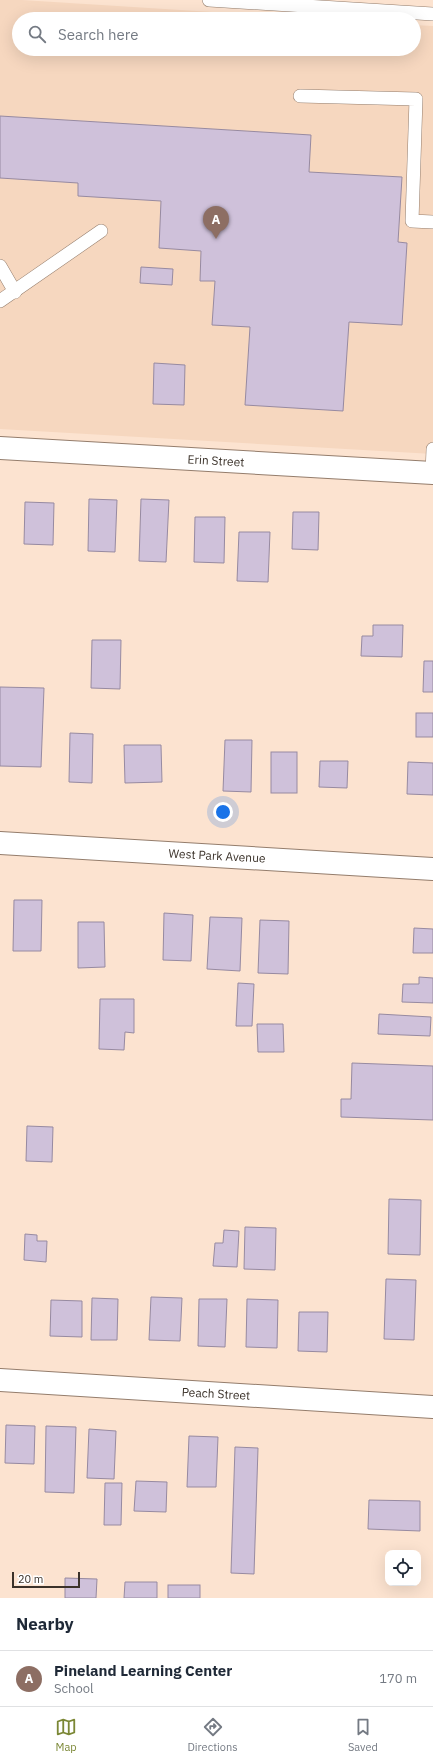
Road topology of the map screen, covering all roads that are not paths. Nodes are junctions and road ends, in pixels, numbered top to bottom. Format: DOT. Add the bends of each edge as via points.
graph roads {
  1 [pos="208,0"];
  2 [pos="401,12"];
  3 [pos="421,13"];
  4 [pos="433,14"];
  5 [pos="300,96"];
  6 [pos="433,222"];
  7 [pos="101,231"];
  8 [pos="0,266"];
  9 [pos="15,292"];
  10 [pos="0,301"];
  11 [pos="0,448"];
  12 [pos="433,449"];
  13 [pos="432,473"];
  14 [pos="0,843"];
  15 [pos="433,869"];
  16 [pos="0,1380"];
  17 [pos="433,1407"];
  1 -- 2 [label="lane"];
  3 -- 4 [label="lane"];
  5 -- 6 [label="lane" via="416,99 412,221"];
  7 -- 9 [label="lane"];
  8 -- 9 [label="lane"];
  9 -- 10 [label="lane"];
  11 -- 13 [label="street, Erin Street"];
  12 -- 13 [label="lane"];
  14 -- 15 [label="street, West Park Avenue"];
  16 -- 17 [label="street, Peach Street"];
}
